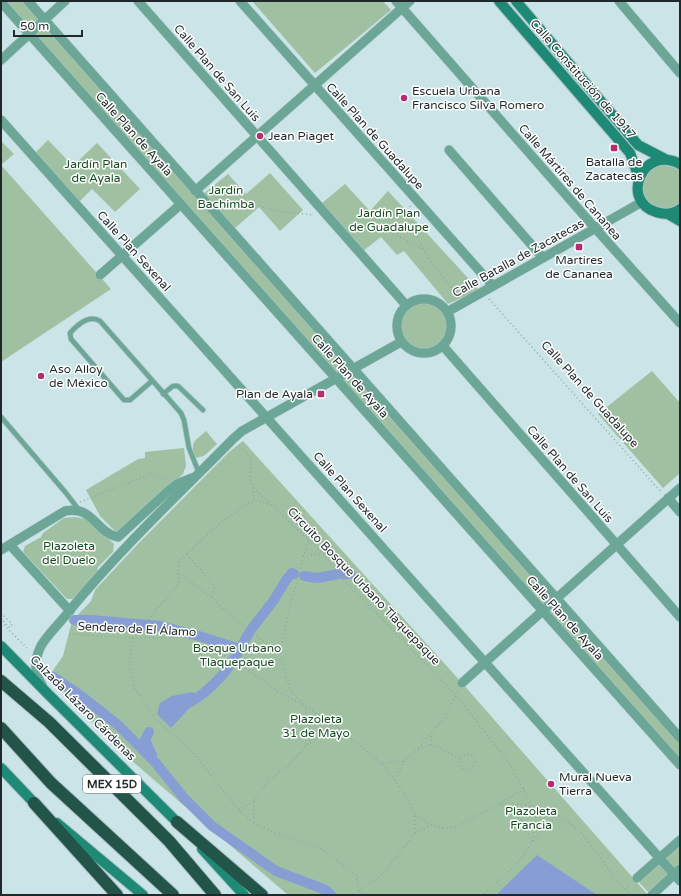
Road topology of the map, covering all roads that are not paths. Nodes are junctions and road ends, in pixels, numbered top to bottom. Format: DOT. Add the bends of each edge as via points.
graph roads {
  1 [pos="28,1"];
  2 [pos="65,1"];
  3 [pos="138,1"];
  4 [pos="240,1"];
  5 [pos="410,1"];
  6 [pos="499,1"];
  7 [pos="516,1"];
  8 [pos="619,1"];
  9 [pos="1,2"];
  10 [pos="399,4"];
  11 [pos="45,20"];
  12 [pos="29,34"];
  13 [pos="1,60"];
  14 [pos="680,73"];
  15 [pos="315,85"];
  16 [pos="1,120"];
  17 [pos="257,136"];
  18 [pos="449,150"];
  19 [pos="665,159"];
  20 [pos="680,164"];
  21 [pos="639,178"];
  22 [pos="195,191"];
  23 [pos="642,202"];
  24 [pos="181,204"];
  25 [pos="680,209"];
  26 [pos="668,214"];
  27 [pos="680,221"];
  28 [pos="595,228"];
  29 [pos="122,256"];
  30 [pos="543,258"];
  31 [pos="100,275"];
  32 [pos="493,286"];
  33 [pos="406,305"];
  34 [pos="447,312"];
  35 [pos="680,323"];
  36 [pos="401,342"];
  37 [pos="443,346"];
  38 [pos="354,369"];
  39 [pos="337,379"];
  40 [pos="152,381"];
  41 [pos="163,394"];
  42 [pos="203,410"];
  43 [pos="1,417"];
  44 [pos="267,418"];
  45 [pos="197,475"];
  46 [pos="680,488"];
  47 [pos="668,498"];
  48 [pos="77,507"];
  49 [pos="680,512"];
  50 [pos="118,537"];
  51 [pos="10,544"];
  52 [pos="616,545"];
  53 [pos="126,548"];
  54 [pos="1,550"];
  55 [pos="557,598"];
  56 [pos="70,611"];
  57 [pos="543,611"];
  58 [pos="680,617"];
  59 [pos="1,646"];
  60 [pos="485,662"];
  61 [pos="1,681"];
  62 [pos="462,683"];
  63 [pos="48,694"];
  64 [pos="1,728"];
  65 [pos="680,738"];
  66 [pos="680,765"];
  67 [pos="2,770"];
  68 [pos="34,803"];
  69 [pos="176,822"];
  70 [pos="680,840"];
  71 [pos="660,858"];
  72 [pos="678,875"];
  73 [pos="637,878"];
  74 [pos="117,895"];
  75 [pos="143,895"];
  76 [pos="173,895"];
  77 [pos="215,895"];
  78 [pos="244,895"];
  79 [pos="262,895"];
  80 [pos="652,895"];
  1 -- 11 [label="street, Calle Plan de Ayala"];
  2 -- 11 [label="street"];
  3 -- 17 [label="street, Calle Plan de San Luis"];
  4 -- 15 [label="street, Calle Plan de Guadalupe"];
  5 -- 10 [label="street"];
  6 -- 21 [label="street, Calle Constitución de 1917" via="630,153"];
  7 -- 19 [label="street, Calle Constitución de 1917" via="638,145"];
  8 -- 14 [label="street"];
  9 -- 12 [label="street, Calle Plan de Ayala"];
  10 -- 15 [label="street"];
  10 -- 28 [label="street, Calle Mártires de Cananea"];
  11 -- 12 [label="street"];
  11 -- 22 [label="street, Calle Plan de Ayala"];
  12 -- 13 [label="street"];
  12 -- 24 [label="street, Calle Plan de Ayala"];
  15 -- 17 [label="street"];
  15 -- 32 [label="street, Calle Plan de Guadalupe"];
  16 -- 29 [label="street, Calle Plan Sexenal"];
  17 -- 22 [label="street"];
  17 -- 33 [label="street, Calle Plan de San Luis"];
  18 -- 30 [label="street"];
  19 -- 20 [label="street, Calle Constitución de 1917"];
  19 -- 21 [label="street" via="649,164"];
  21 -- 23 [label="street, Calle Constitución de 1917"];
  22 -- 38 [label="street, Calle Plan de Ayala"];
  23 -- 26 [label="street" via="653,211"];
  23 -- 28 [label="street, Calle Batalla de Zacatecas"];
  24 -- 29 [label="street"];
  24 -- 39 [label="street, Calle Plan de Ayala"];
  25 -- 26 [label="street"];
  26 -- 27 [label="street"];
  28 -- 30 [label="street, Calle Batalla de Zacatecas"];
  28 -- 35 [label="street, Calle Mártires de Cananea"];
  29 -- 31 [label="street"];
  29 -- 44 [label="street, Calle Plan Sexenal"];
  30 -- 32 [label="street, Calle Batalla de Zacatecas"];
  32 -- 34 [label="street, Calle Batalla de Zacatecas"];
  33 -- 34 [label="street" via="420,299 428,299 442,306"];
  33 -- 36 [label="street" via="396,322"];
  34 -- 37 [label="street" via="451,330"];
  36 -- 37 [label="street" via="410,350 421,354 433,352"];
  36 -- 38 [label="street"];
  37 -- 52 [label="street, Calle Plan de San Luis"];
  38 -- 39 [label="street"];
  38 -- 55 [label="street, Calle Plan de Ayala"];
  39 -- 44 [label="street"];
  39 -- 57 [label="street, Calle Plan de Ayala"];
  40 -- 40 [label="lane" via="100,321 94,318 87,319 70,333 71,339 124,400 130,400"];
  40 -- 41 [label="lane"];
  41 -- 42 [label="lane" via="173,386 178,386"];
  41 -- 45 [label="lane" via="183,416"];
  43 -- 48 [label="lane"];
  44 -- 45 [label="street" via="242,431"];
  44 -- 60 [label="street, Calle Plan Sexenal"];
  45 -- 50 [label="street" via="177,484"];
  45 -- 53 [label="street"];
  46 -- 47 [label="street"];
  47 -- 49 [label="street"];
  47 -- 52 [label="street"];
  48 -- 50 [label="street" via="110,535"];
  48 -- 51 [label="street"];
  50 -- 53 [label="street"];
  51 -- 54 [label="street"];
  51 -- 56 [label="street"];
  52 -- 55 [label="street"];
  52 -- 58 [label="street, Calle Plan de San Luis"];
  53 -- 56 [label="street"];
  55 -- 57 [label="street"];
  55 -- 65 [label="street, Calle Plan de Ayala"];
  56 -- 63 [label="street" via="40,648 36,662 37,677"];
  57 -- 60 [label="street"];
  57 -- 66 [label="street, Calle Plan de Ayala"];
  59 -- 63 [label="street, Calzada Lázaro Cárdenas"];
  60 -- 62 [label="street"];
  60 -- 71 [label="street, Calle Plan Sexenal"];
  61 -- 77 [label="highway, MEX 15D" via="49,722 169,841"];
  63 -- 69 [label="street, Calzada Lázaro Cárdenas"];
  64 -- 76 [label="highway, MEX 15D" via="51,783"];
  67 -- 68 [label="street"];
  68 -- 74 [label="highway"];
  68 -- 75 [label="street"];
  69 -- 78 [label="street, Calzada Lázaro Cárdenas"];
  69 -- 79 [label="highway"];
  70 -- 71 [label="street"];
  71 -- 72 [label="street, Calle Plan Sexenal"];
  71 -- 73 [label="street"];
  72 -- 80 [label="street"];
}
